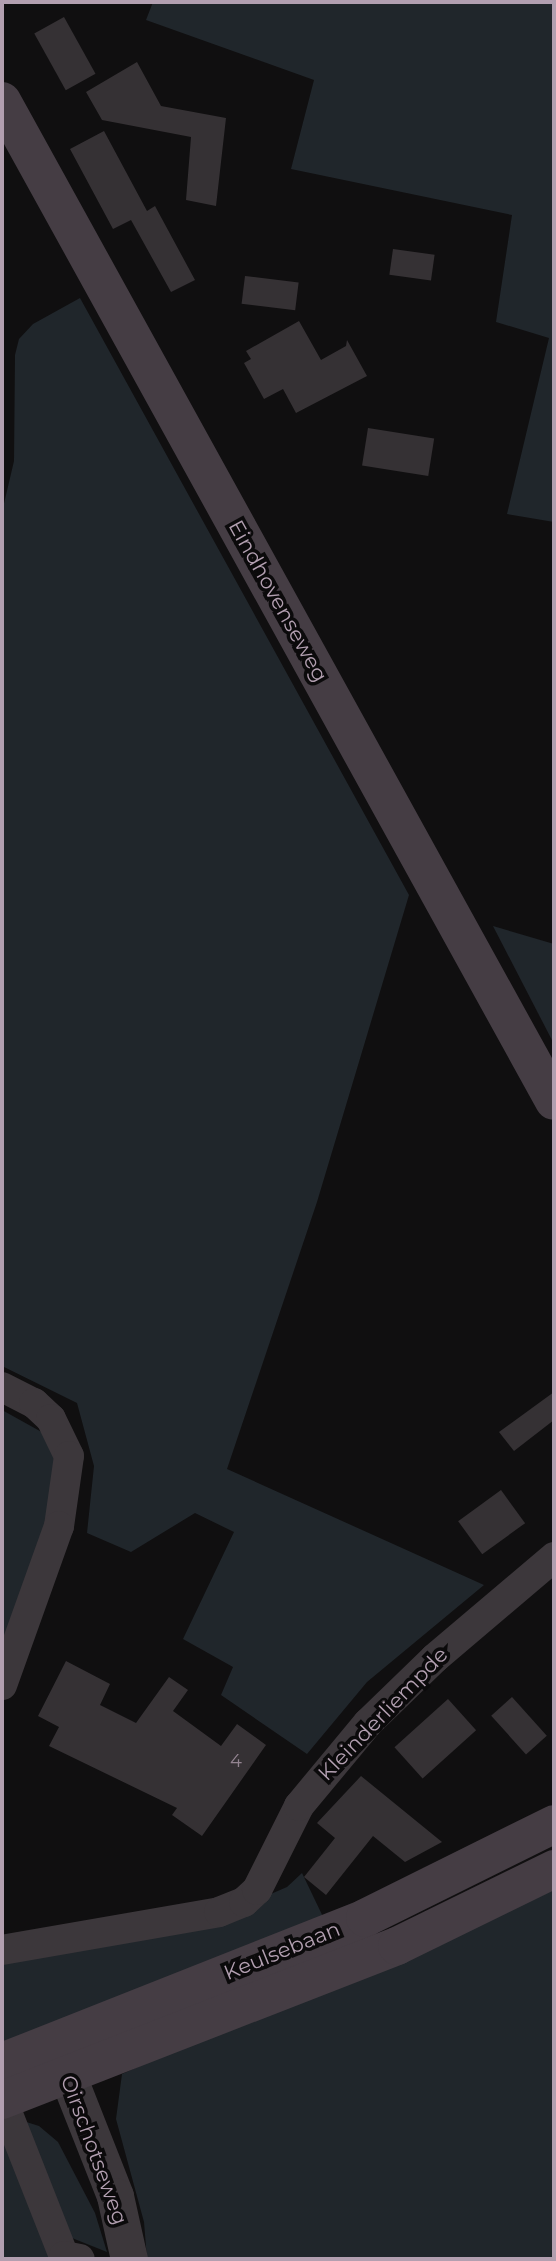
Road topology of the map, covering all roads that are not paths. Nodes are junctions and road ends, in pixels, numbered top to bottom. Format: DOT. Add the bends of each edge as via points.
graph roads {
  1 [pos="2,101"];
  2 [pos="554,1101"];
  3 [pos="2,1387"];
  4 [pos="554,1557"];
  5 [pos="2,1685"];
  6 [pos="554,1824"];
  7 [pos="554,1869"];
  8 [pos="2,1950"];
  9 [pos="60,2058"];
  10 [pos="2,2062"];
  11 [pos="2,2099"];
  12 [pos="80,2259"];
  13 [pos="129,2259"];
  1 -- 2 [label="main road, Eindhovenseweg"];
  3 -- 5 [label="street" via="34,1403 51,1419 69,1455 59,1526"];
  4 -- 8 [label="street, Kleinderliempde" via="435,1658 368,1723 299,1806 257,1890 244,1902 219,1912"];
  6 -- 9 [label="main road, Keulsebaan" via="365,1918"];
  7 -- 9 [label="main road, Keulsebaan" via="397,1945"];
  9 -- 10 [label="main road, Keulsebaan"];
  9 -- 11 [label="main road, Keulsebaan"];
  9 -- 13 [label="street, Oirschotseweg" via="114,2196"];
  11 -- 12 [label="street" via="64,2256"];
}
